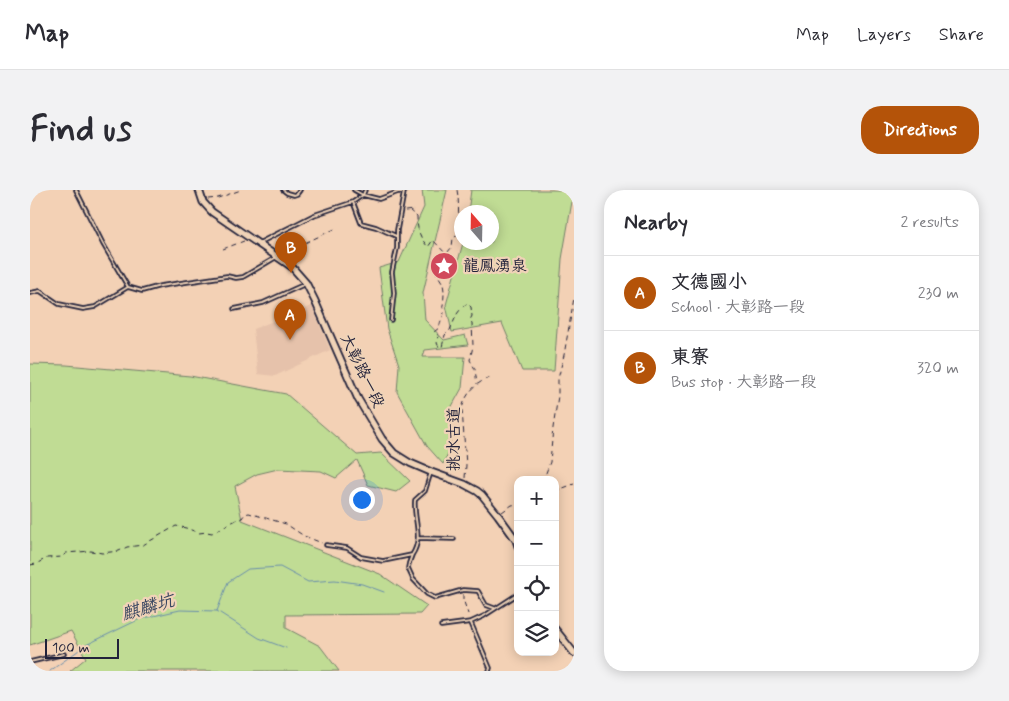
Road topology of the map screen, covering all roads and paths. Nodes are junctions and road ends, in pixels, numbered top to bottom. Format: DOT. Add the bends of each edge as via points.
graph roads {
  1 [pos="76,190"];
  2 [pos="199,190"];
  3 [pos="241,190"];
  4 [pos="283,190"];
  5 [pos="300,190"];
  6 [pos="354,190"];
  7 [pos="365,190"];
  8 [pos="457,190"];
  9 [pos="363,195"];
  10 [pos="203,200"];
  11 [pos="353,202"];
  12 [pos="409,210"];
  13 [pos="414,210"];
  14 [pos="401,211"];
  15 [pos="335,229"];
  16 [pos="397,236"];
  17 [pos="250,238"];
  18 [pos="258,244"];
  19 [pos="223,248"];
  20 [pos="277,256"];
  21 [pos="447,256"];
  22 [pos="453,258"];
  23 [pos="306,283"];
  24 [pos="128,287"];
  25 [pos="30,293"];
  26 [pos="574,298"];
  27 [pos="234,309"];
  28 [pos="391,320"];
  29 [pos="492,377"];
  30 [pos="477,384"];
  31 [pos="431,472"];
  32 [pos="543,476"];
  33 [pos="464,484"];
  34 [pos="574,484"];
  35 [pos="559,490"];
  36 [pos="514,505"];
  37 [pos="498,515"];
  38 [pos="514,537"];
  39 [pos="418,538"];
  40 [pos="454,539"];
  41 [pos="326,545"];
  42 [pos="412,556"];
  43 [pos="30,565"];
  44 [pos="463,590"];
  45 [pos="514,596"];
  46 [pos="494,608"];
  47 [pos="468,614"];
  48 [pos="471,622"];
  49 [pos="441,626"];
  50 [pos="559,634"];
  51 [pos="574,653"];
  52 [pos="64,654"];
  53 [pos="30,662"];
  54 [pos="489,671"];
  1 -- 24 [label="lane"];
  2 -- 10 [label="main road, 大彰路一段"];
  3 -- 10 [label="path"];
  4 -- 5 [label="lane" via="294,195"];
  6 -- 9 [label="lane"];
  7 -- 9 [label="lane"];
  8 -- 21 [label="path" via="460,234 453,238"];
  9 -- 11 [label="lane"];
  9 -- 14 [label="lane" via="379,199 404,192"];
  10 -- 17 [label="main road, 大彰路一段" via="212,212"];
  11 -- 16 [label="lane" via="361,223"];
  11 -- 18 [label="lane" via="314,215"];
  12 -- 13 [label="path"];
  12 -- 14 [label="path"];
  12 -- 21 [label="path" via="417,218 421,240 428,247 433,240"];
  14 -- 16 [label="lane"];
  15 -- 20 [label="path"];
  16 -- 28 [label="lane"];
  17 -- 18 [label="main road, 大彰路一段"];
  17 -- 19 [label="path"];
  18 -- 20 [label="main road, 大彰路一段"];
  20 -- 23 [label="main road, 大彰路一段"];
  20 -- 24 [label="lane" via="243,277 227,276 142,291"];
  21 -- 22 [label="path"];
  21 -- 30 [label="path" via="446,262 436,271 444,291 444,314 440,327 434,332 438,336 439,347 442,347 457,314 463,306 468,304 471,307 473,346 470,360"];
  23 -- 27 [label="lane" via="263,303"];
  23 -- 31 [label="main road, 大彰路一段" via="358,399 382,439 401,458"];
  24 -- 25 [label="lane" via="95,307 83,309 59,304 40,291"];
  26 -- 32 [label="path" via="558,379 550,462"];
  29 -- 30 [label="path"];
  30 -- 33 [label="path, 挑水古道" via="462,409 466,465"];
  31 -- 33 [label="main road, 大彰路一段"];
  31 -- 39 [label="lane" via="425,491 415,500"];
  33 -- 37 [label="main road, 大彰路一段" via="482,495"];
  34 -- 35 [label="path"];
  36 -- 37 [label="path"];
  37 -- 38 [label="main road, 大彰路一段"];
  39 -- 40 [label="lane"];
  39 -- 42 [label="lane"];
  41 -- 42 [label="lane" via="347,548 361,557 383,561"];
  41 -- 43 [label="path" via="286,524 249,513 212,534 176,526 143,545 102,553 66,553"];
  42 -- 44 [label="lane" via="408,568 427,594 435,598"];
  44 -- 46 [label="lane" via="478,591 486,605"];
  44 -- 47 [label="path"];
  45 -- 46 [label="lane"];
  46 -- 48 [label="lane"];
  48 -- 49 [label="lane"];
  48 -- 54 [label="lane"];
  50 -- 51 [label="main road"];
  52 -- 53 [label="lane"];
}
